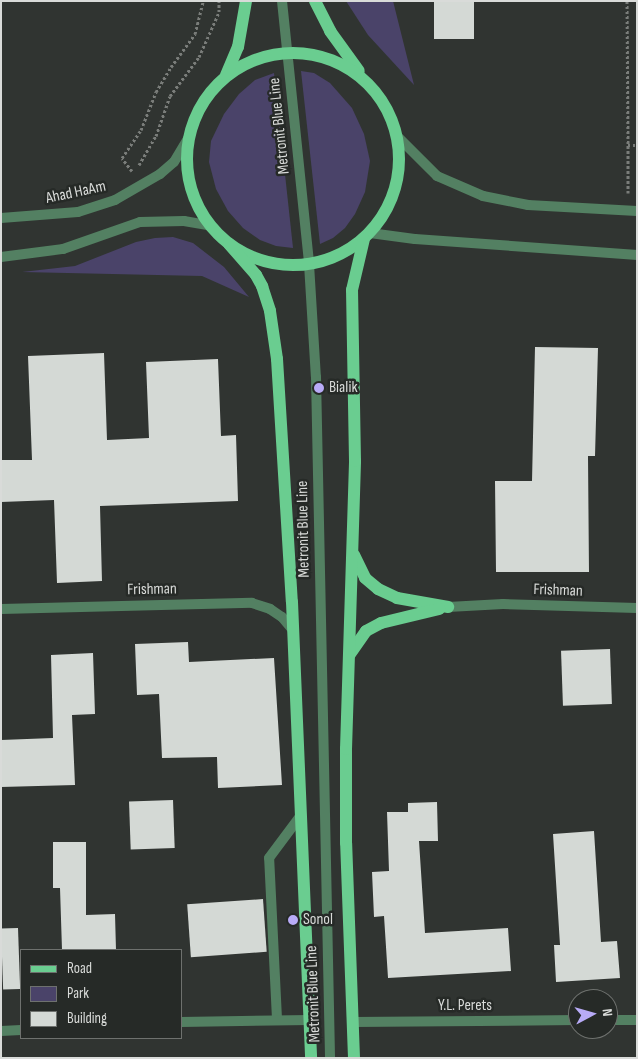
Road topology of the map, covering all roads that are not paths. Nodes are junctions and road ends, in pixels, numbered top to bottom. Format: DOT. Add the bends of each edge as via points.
graph roads {
  1 [pos="246,1"];
  2 [pos="282,1"];
  3 [pos="315,1"];
  4 [pos="287,53"];
  5 [pos="222,80"];
  6 [pos="376,93"];
  7 [pos="190,135"];
  8 [pos="397,136"];
  9 [pos="632,211"];
  10 [pos="1,218"];
  11 [pos="211,226"];
  12 [pos="367,236"];
  13 [pos="229,244"];
  14 [pos="637,255"];
  15 [pos="1,258"];
  16 [pos="309,264"];
  17 [pos="353,553"];
  18 [pos="448,607"];
  19 [pos="637,608"];
  20 [pos="1,609"];
  21 [pos="294,630"];
  22 [pos="349,656"];
  23 [pos="301,815"];
  24 [pos="276,1019"];
  25 [pos="310,1020"];
  26 [pos="568,1020"];
  27 [pos="618,1020"];
  28 [pos="637,1020"];
  29 [pos="182,1022"];
  30 [pos="353,1022"];
  31 [pos="20,1030"];
  32 [pos="1,1031"];
  33 [pos="311,1058"];
  34 [pos="330,1058"];
  35 [pos="354,1058"];
  1 -- 5 [label="main road" via="238,48"];
  2 -- 4 [label="street, Metronit Blue Line"];
  3 -- 6 [label="main road" via="345,54"];
  4 -- 5 [label="main road" via="256,59"];
  4 -- 6 [label="main road" via="306,53 332,60 356,73"];
  4 -- 16 [label="street, Metronit Blue Line"];
  5 -- 7 [label="main road" via="202,105"];
  6 -- 8 [label="main road" via="387,109"];
  7 -- 10 [label="street, Ahad HaAm" via="174,162 144,185 115,200 78,212"];
  7 -- 11 [label="main road" via="190,183 200,210"];
  8 -- 9 [label="street" via="437,176 483,196 528,205"];
  8 -- 12 [label="main road" via="399,171 394,194 384,215"];
  11 -- 13 [label="main road"];
  11 -- 15 [label="street" via="184,221 140,222 63,249"];
  12 -- 14 [label="street"];
  12 -- 16 [label="main road" via="341,254"];
  12 -- 17 [label="main road" via="352,290"];
  13 -- 16 [label="main road" via="264,261 290,266"];
  13 -- 21 [label="main road" via="256,275 274,330"];
  16 -- 34 [label="street, Metronit Blue Line" via="316,377"];
  17 -- 18 [label="main road" via="365,578 378,589 398,598"];
  17 -- 22 [label="main road"];
  18 -- 19 [label="street, Frishman" via="503,604"];
  18 -- 22 [label="main road" via="381,623 366,631"];
  20 -- 21 [label="street, Frishman" via="252,603 270,609"];
  21 -- 23 [label="main road"];
  22 -- 30 [label="main road" via="346,843"];
  23 -- 24 [label="street" via="269,858"];
  23 -- 25 [label="main road"];
  24 -- 25 [label="street"];
  24 -- 29 [label="street"];
  25 -- 33 [label="main road"];
  26 -- 30 [label="street, Y.L. Perets"];
  27 -- 28 [label="street"];
  30 -- 35 [label="main road"];
  31 -- 32 [label="street"];
}
